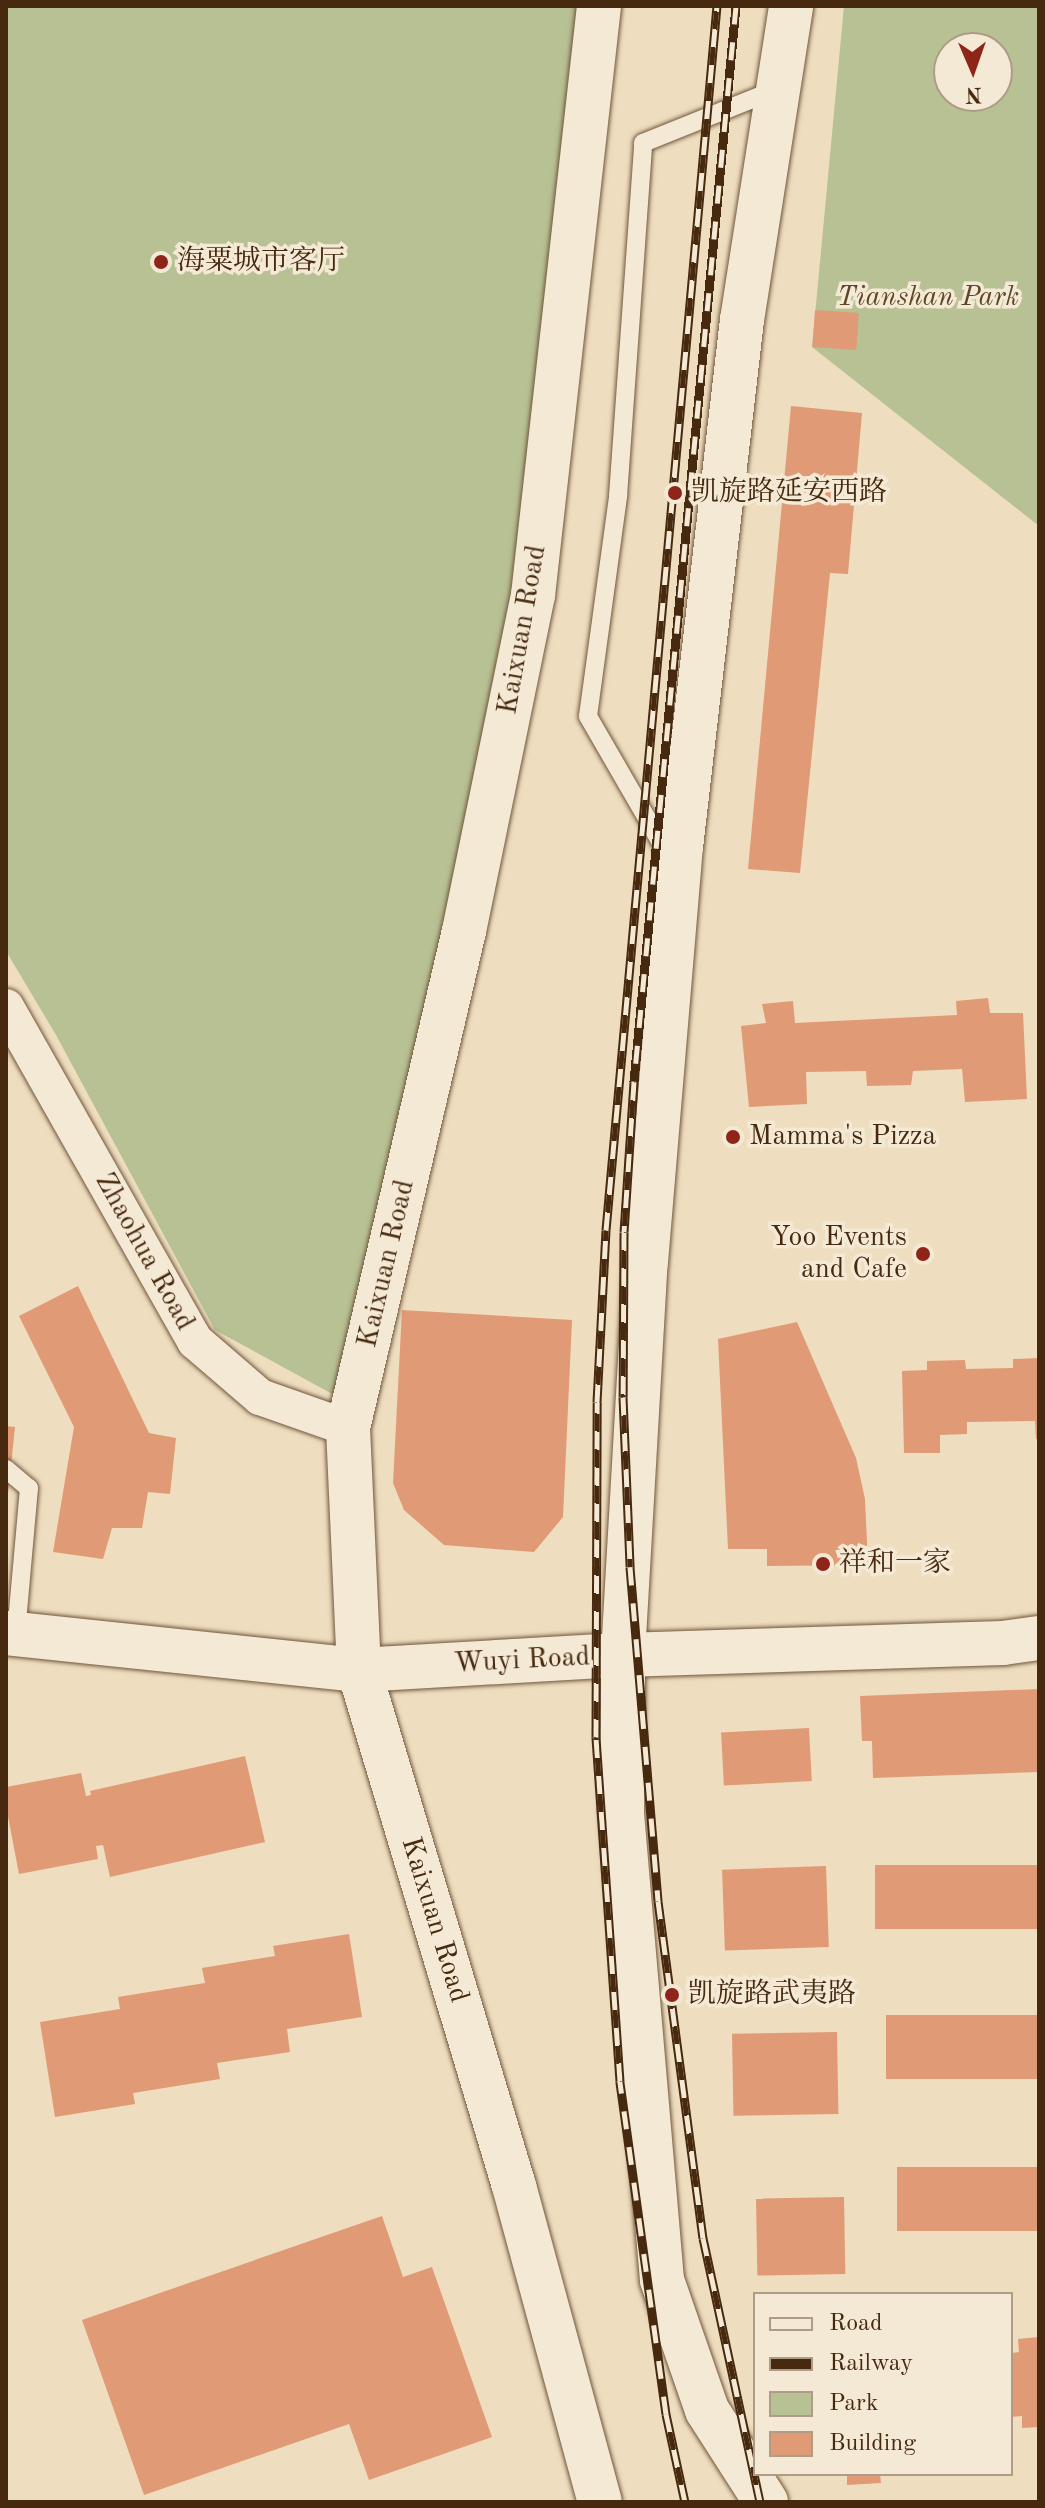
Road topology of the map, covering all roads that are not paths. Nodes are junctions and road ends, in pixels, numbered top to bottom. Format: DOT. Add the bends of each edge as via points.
graph roads {
  1 [pos="599,6"];
  2 [pos="791,6"];
  3 [pos="779,88"];
  4 [pos="678,873"];
  5 [pos="6,1007"];
  6 [pos="348,1428"];
  7 [pos="6,1469"];
  8 [pos="11,1634"];
  9 [pos="1039,1638"];
  10 [pos="623,1655"];
  11 [pos="359,1670"];
  12 [pos="600,2502"];
  13 [pos="766,2502"];
  1 -- 6 [label="street, Kaixuan Road" via="533,595 464,931"];
  2 -- 3 [label="street"];
  3 -- 4 [label="street" via="742,320"];
  3 -- 4 [label="lane" via="643,143 618,496 588,716"];
  4 -- 10 [label="street" via="646,1262"];
  5 -- 6 [label="street, Zhaohua Road" via="195,1341 260,1397"];
  6 -- 11 [label="street, Kaixuan Road"];
  7 -- 8 [label="lane" via="29,1488"];
  8 -- 11 [label="street, Wuyi Road"];
  9 -- 10 [label="street, Wuyi Road"];
  10 -- 11 [label="street, Wuyi Road"];
  10 -- 13 [label="street" via="622,1811 662,2280 707,2410"];
  11 -- 12 [label="street, Kaixuan Road" via="514,2186"];
}
